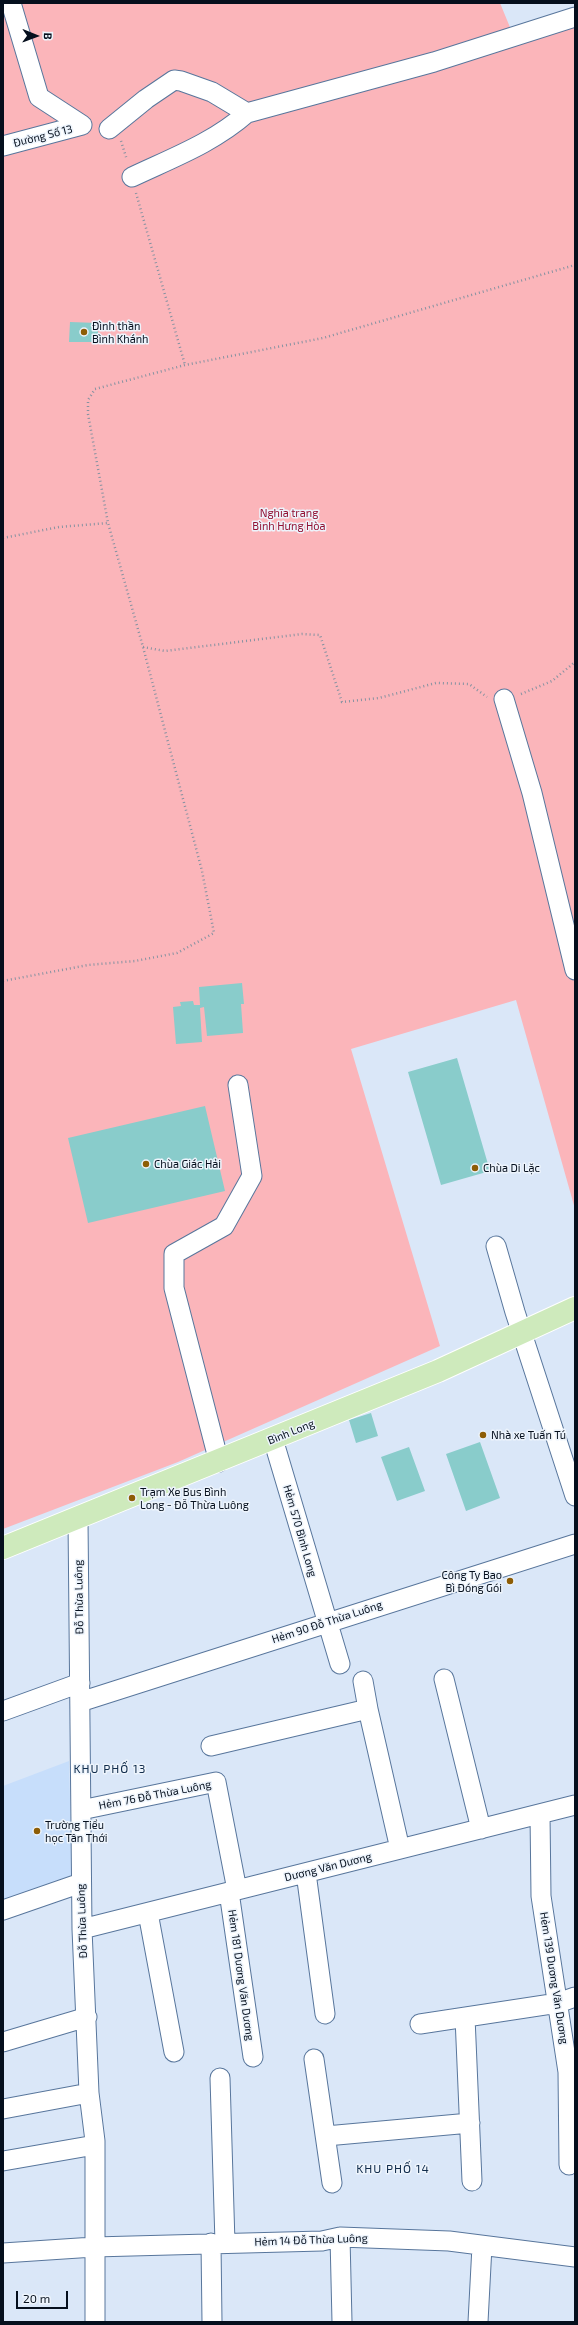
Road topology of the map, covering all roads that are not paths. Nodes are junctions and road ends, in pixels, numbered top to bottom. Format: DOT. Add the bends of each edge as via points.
graph roads {
  1 [pos="11,3"];
  2 [pos="575,17"];
  3 [pos="247,113"];
  4 [pos="109,129"];
  5 [pos="3,146"];
  6 [pos="132,177"];
  7 [pos="504,699"];
  8 [pos="575,970"];
  9 [pos="238,1085"];
  10 [pos="496,1246"];
  11 [pos="575,1308"];
  12 [pos="522,1332"];
  13 [pos="273,1439"];
  14 [pos="219,1462"];
  15 [pos="575,1496"];
  16 [pos="78,1520"];
  17 [pos="575,1544"];
  18 [pos="3,1548"];
  19 [pos="327,1622"];
  20 [pos="340,1664"];
  21 [pos="444,1679"];
  22 [pos="363,1681"];
  23 [pos="80,1683"];
  24 [pos="80,1702"];
  25 [pos="368,1709"];
  26 [pos="3,1712"];
  27 [pos="211,1746"];
  28 [pos="575,1806"];
  29 [pos="80,1810"];
  30 [pos="540,1814"];
  31 [pos="481,1829"];
  32 [pos="400,1849"];
  33 [pos="306,1873"];
  34 [pos="81,1883"];
  35 [pos="233,1891"];
  36 [pos="3,1910"];
  37 [pos="148,1913"];
  38 [pos="82,1929"];
  39 [pos="567,2000"];
  40 [pos="324,2014"];
  41 [pos="87,2017"];
  42 [pos="465,2017"];
  43 [pos="420,2024"];
  44 [pos="3,2042"];
  45 [pos="174,2052"];
  46 [pos="253,2057"];
  47 [pos="314,2059"];
  48 [pos="220,2078"];
  49 [pos="89,2093"];
  50 [pos="3,2109"];
  51 [pos="470,2123"];
  52 [pos="326,2136"];
  53 [pos="95,2145"];
  54 [pos="3,2161"];
  55 [pos="569,2165"];
  56 [pos="472,2181"];
  57 [pos="332,2182"];
  58 [pos="340,2237"];
  59 [pos="218,2243"];
  60 [pos="94,2246"];
  61 [pos="482,2246"];
  62 [pos="3,2253"];
  63 [pos="575,2257"];
  64 [pos="95,2322"];
  65 [pos="212,2322"];
  66 [pos="342,2322"];
  67 [pos="478,2322"];
  1 -- 5 [label="street, Đường Số 13" via="39,97 82,125"];
  2 -- 3 [label="street" via="434,62"];
  3 -- 4 [label="street" via="212,92 174,80"];
  3 -- 6 [label="street" via="210,141"];
  7 -- 8 [label="street" via="532,793"];
  9 -- 14 [label="street" via="252,1176 224,1226 174,1254 174,1288"];
  10 -- 12 [label="street"];
  11 -- 12 [label="main road, Bình Long"];
  12 -- 13 [label="main road, Bình Long" via="438,1372"];
  12 -- 15 [label="street"];
  13 -- 14 [label="main road, Bình Long"];
  13 -- 19 [label="street, Hẻm 570 Bình Long"];
  14 -- 16 [label="main road, Bình Long"];
  16 -- 18 [label="main road, Bình Long"];
  16 -- 23 [label="street, Đỗ Thừa Luông"];
  17 -- 19 [label="street, Hẻm 90 Đỗ Thừa Luông"];
  19 -- 20 [label="street, Hẻm 570 Bình Long"];
  19 -- 24 [label="street, Hẻm 90 Đỗ Thừa Luông"];
  21 -- 31 [label="street"];
  22 -- 25 [label="street"];
  23 -- 24 [label="street, Đỗ Thừa Luông"];
  23 -- 26 [label="street"];
  24 -- 29 [label="street, Đỗ Thừa Luông"];
  25 -- 27 [label="street"];
  25 -- 32 [label="street"];
  28 -- 30 [label="street, Dương Văn Dương"];
  29 -- 34 [label="street, Đỗ Thừa Luông"];
  29 -- 35 [label="street, Hẻm 76 Đỗ Thừa Luông" via="216,1782"];
  30 -- 31 [label="street, Dương Văn Dương"];
  30 -- 39 [label="street, Hẻm 139 Dương Văn Dương" via="542,1896"];
  31 -- 32 [label="street, Dương Văn Dương"];
  32 -- 33 [label="street, Dương Văn Dương"];
  33 -- 35 [label="street, Dương Văn Dương"];
  33 -- 40 [label="street"];
  34 -- 36 [label="street"];
  34 -- 38 [label="street, Đỗ Thừa Luông"];
  35 -- 37 [label="street, Dương Văn Dương"];
  35 -- 46 [label="street, Hẻm 181 Dương Văn Dương"];
  37 -- 38 [label="street, Dương Văn Dương"];
  37 -- 45 [label="street"];
  38 -- 41 [label="street, Đỗ Thừa Luông"];
  39 -- 42 [label="street"];
  39 -- 55 [label="street, Hẻm 139 Dương Văn Dương"];
  41 -- 44 [label="street"];
  41 -- 49 [label="street, Đỗ Thừa Luông"];
  42 -- 43 [label="street"];
  42 -- 51 [label="street"];
  47 -- 52 [label="street"];
  48 -- 59 [label="street"];
  49 -- 50 [label="street"];
  49 -- 53 [label="street, Đỗ Thừa Luông"];
  51 -- 52 [label="street"];
  51 -- 56 [label="street"];
  52 -- 57 [label="street"];
  53 -- 54 [label="street"];
  53 -- 60 [label="street, Đỗ Thừa Luông"];
  58 -- 59 [label="street, Hẻm 14 Đỗ Thừa Luông" via="322,2241"];
  58 -- 61 [label="street, Hẻm 14 Đỗ Thừa Luông" via="449,2241"];
  58 -- 66 [label="street"];
  59 -- 60 [label="street, Hẻm 14 Đỗ Thừa Luông"];
  59 -- 65 [label="street"];
  60 -- 62 [label="street, Hẻm 14 Đỗ Thừa Luông"];
  60 -- 64 [label="street, Đỗ Thừa Luông"];
  61 -- 63 [label="street, Hẻm 14 Đỗ Thừa Luông"];
  61 -- 67 [label="street"];
}
